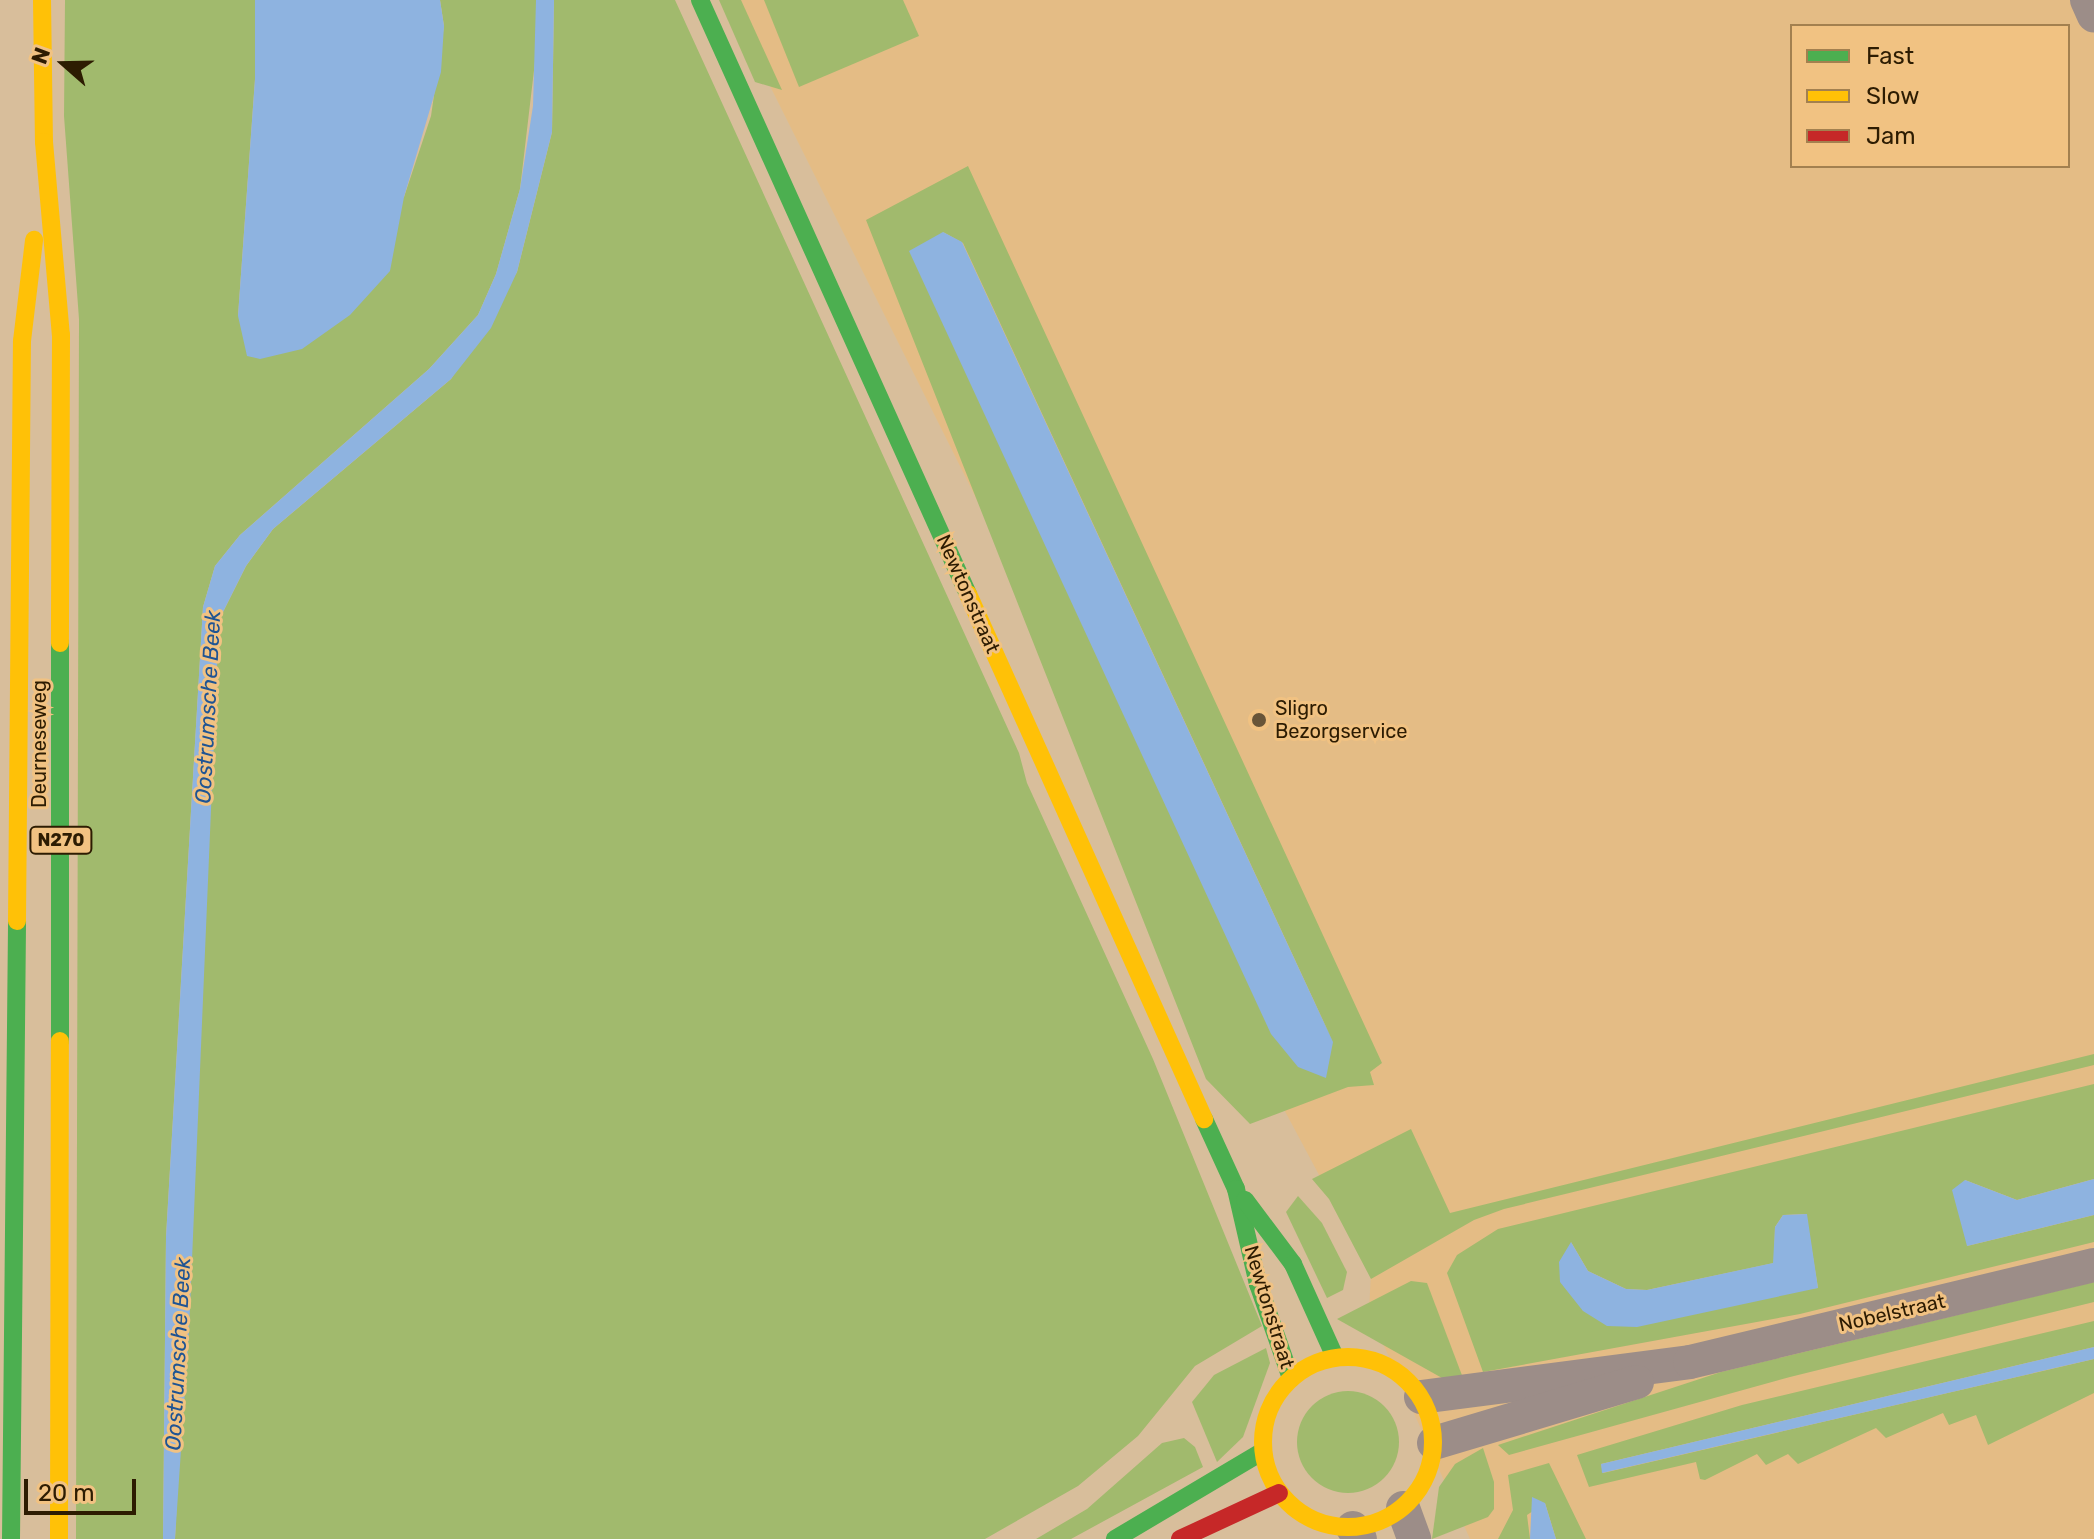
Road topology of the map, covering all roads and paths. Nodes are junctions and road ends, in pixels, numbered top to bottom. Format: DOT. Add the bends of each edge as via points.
graph roads {
  1 [pos="42,0"];
  2 [pos="700,0"];
  3 [pos="2087,0"];
  4 [pos="2094,16"];
  5 [pos="44,142"];
  6 [pos="1236,1189"];
  7 [pos="2094,1265"];
  8 [pos="1335,1357"];
  9 [pos="1690,1362"];
  10 [pos="1291,1378"];
  11 [pos="1421,1397"];
  12 [pos="1434,1443"];
  13 [pos="1263,1451"];
  14 [pos="1279,1493"];
  15 [pos="1409,1523"];
  16 [pos="1357,1534"];
  17 [pos="11,1539"];
  18 [pos="59,1539"];
  19 [pos="1115,1539"];
  20 [pos="1180,1539"];
  1 -- 5 [label="main road, Deurneseweg / N270"];
  2 -- 6 [label="main road, Newtonstraat"];
  3 -- 4 [label="street"];
  5 -- 17 [label="main road, Deurneseweg / N270" via="22,341"];
  5 -- 18 [label="main road, Deurneseweg / N270" via="61,335"];
  6 -- 8 [label="main road, Newtonstraat" via="1293,1264"];
  6 -- 10 [label="main road, Newtonstraat" via="1258,1284"];
  7 -- 9 [label="street, Nobelstraat"];
  8 -- 10 [label="main road"];
  8 -- 11 [label="main road" via="1390,1367"];
  9 -- 11 [label="street, Nobelstraat"];
  9 -- 12 [label="street, Nobelstraat" via="1592,1399"];
  10 -- 13 [label="main road" via="1268,1411"];
  11 -- 12 [label="main road"];
  12 -- 15 [label="main road"];
  13 -- 14 [label="main road"];
  13 -- 19 [label="main road"];
  14 -- 16 [label="main road" via="1311,1520"];
  14 -- 20 [label="main road"];
  15 -- 16 [label="main road" via="1380,1522"];
}
